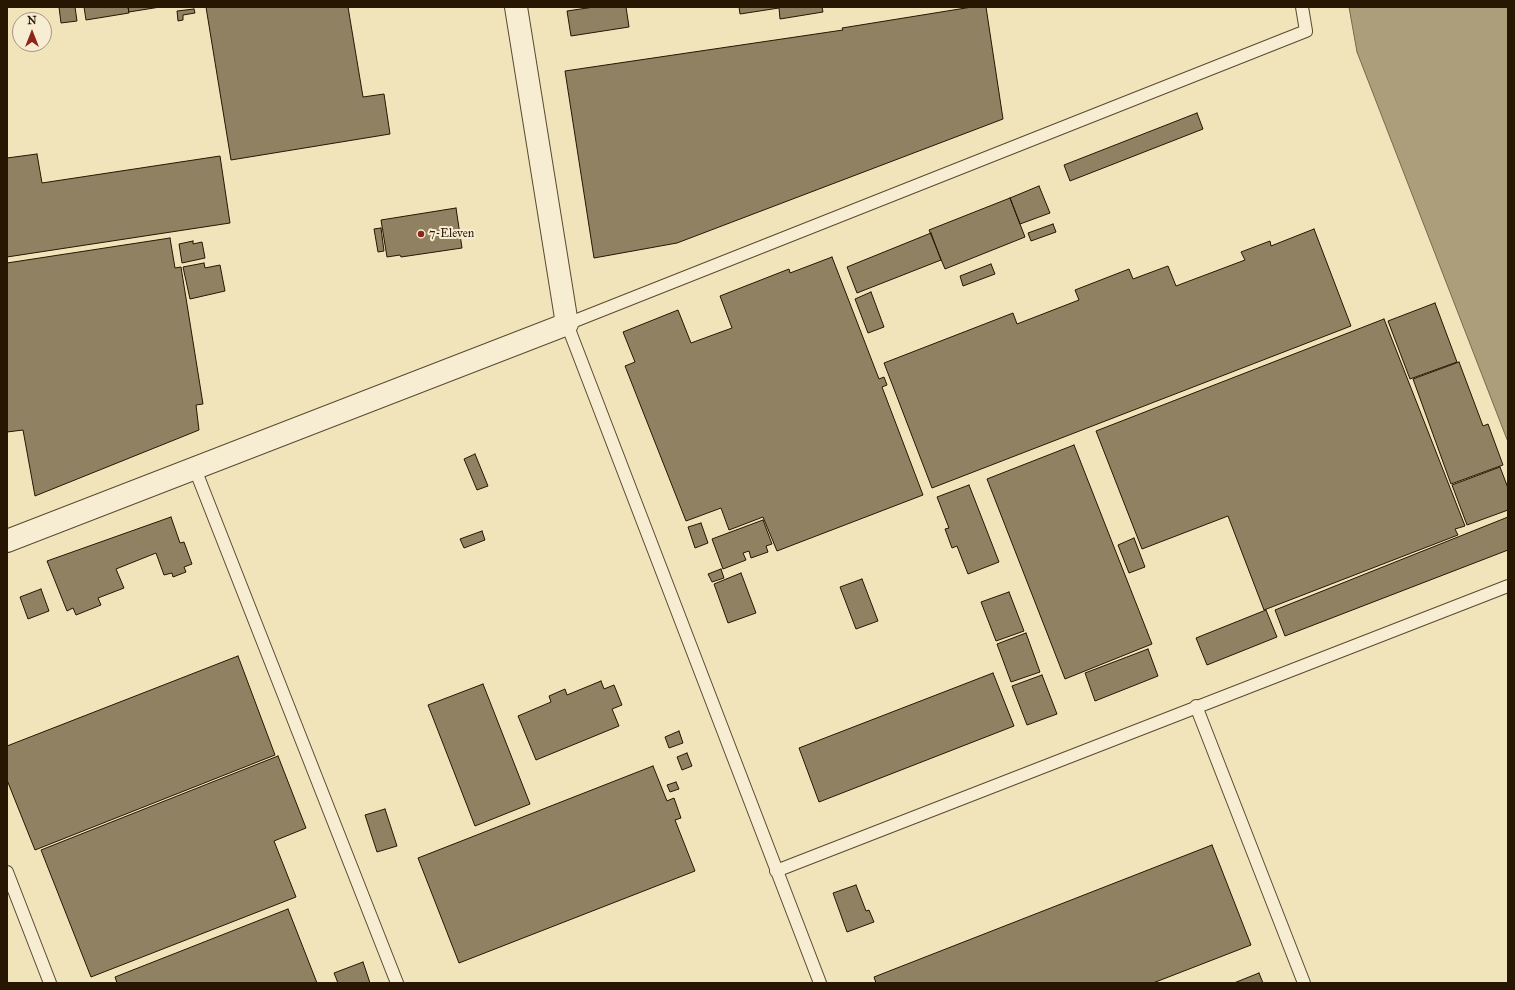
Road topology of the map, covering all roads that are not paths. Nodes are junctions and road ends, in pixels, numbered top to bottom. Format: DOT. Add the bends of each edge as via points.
graph roads {
  1 [pos="516,7"];
  2 [pos="1302,7"];
  3 [pos="567,324"];
  4 [pos="195,469"];
  5 [pos="7,541"];
  6 [pos="1508,586"];
  7 [pos="1196,706"];
  8 [pos="776,871"];
  9 [pos="7,872"];
  10 [pos="50,983"];
  11 [pos="397,983"];
  12 [pos="820,983"];
  13 [pos="1304,983"];
  1 -- 3 [label="street"];
  2 -- 3 [label="lane" via="1306,31"];
  3 -- 4 [label="street"];
  3 -- 8 [label="lane"];
  4 -- 5 [label="street"];
  4 -- 11 [label="lane"];
  6 -- 7 [label="lane"];
  7 -- 8 [label="lane"];
  7 -- 13 [label="lane"];
  8 -- 12 [label="lane"];
  9 -- 10 [label="lane"];
}
